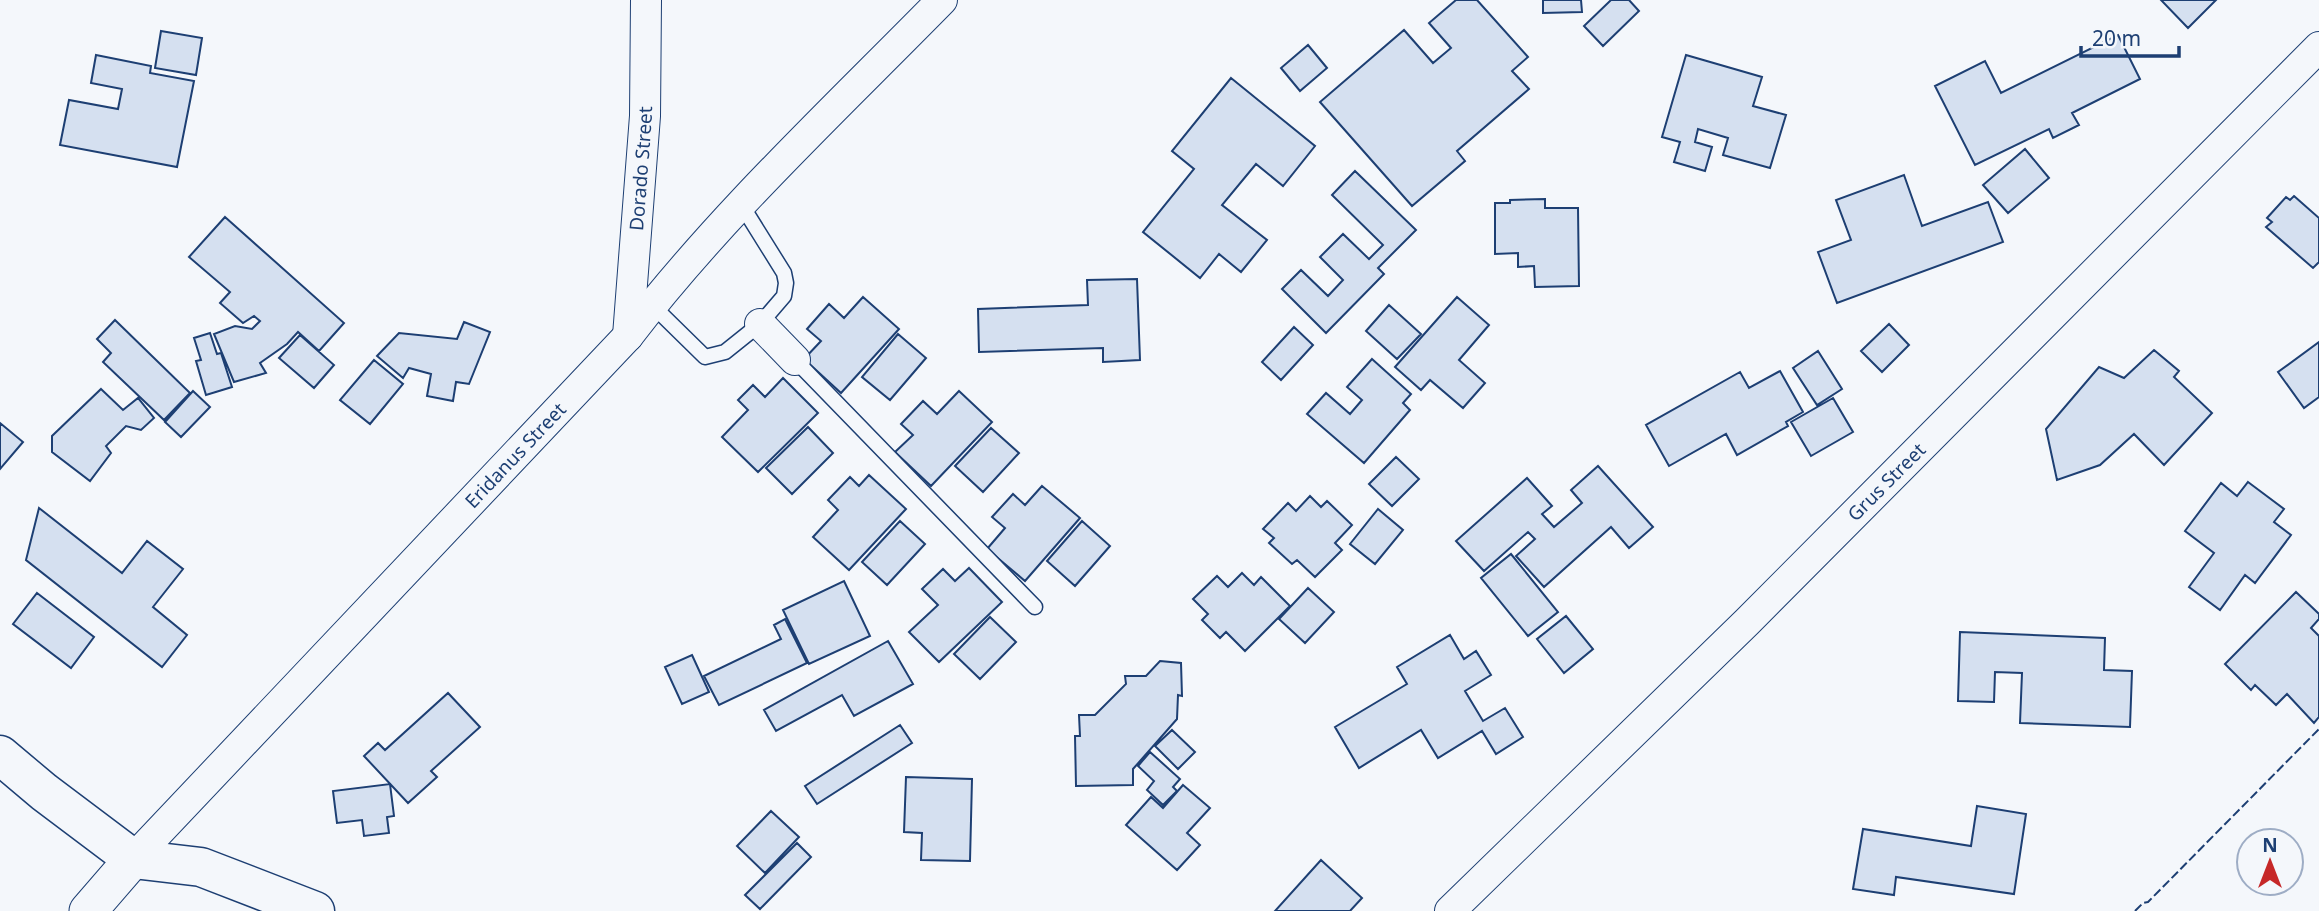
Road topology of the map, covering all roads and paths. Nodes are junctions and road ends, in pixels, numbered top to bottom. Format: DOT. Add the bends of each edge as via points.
graph roads {
  1 [pos="646,0"];
  2 [pos="942,0"];
  3 [pos="2319,47"];
  4 [pos="741,204"];
  5 [pos="652,306"];
  6 [pos="760,324"];
  7 [pos="628,337"];
  8 [pos="795,360"];
  9 [pos="1035,607"];
  10 [pos="0,755"];
  11 [pos="133,859"];
  12 [pos="88,911"];
  13 [pos="315,911"];
  14 [pos="1450,911"];
  1 -- 7 [label="street, Dorado Street" via="645,116"];
  2 -- 4 [label="street, Eridanus Street"];
  3 -- 14 [label="street, Grus Street" via="1747,622"];
  4 -- 5 [label="street, Eridanus Street"];
  4 -- 6 [label="lane" via="786,283 784,296"];
  5 -- 6 [label="lane" via="705,357 726,352"];
  5 -- 7 [label="street, Eridanus Street"];
  6 -- 8 [label="street"];
  7 -- 11 [label="street, Eridanus Street"];
  8 -- 9 [label="lane"];
  10 -- 11 [label="main road"];
  11 -- 12 [label="street, Eridanus Street"];
  11 -- 13 [label="main road" via="201,867"];
}
